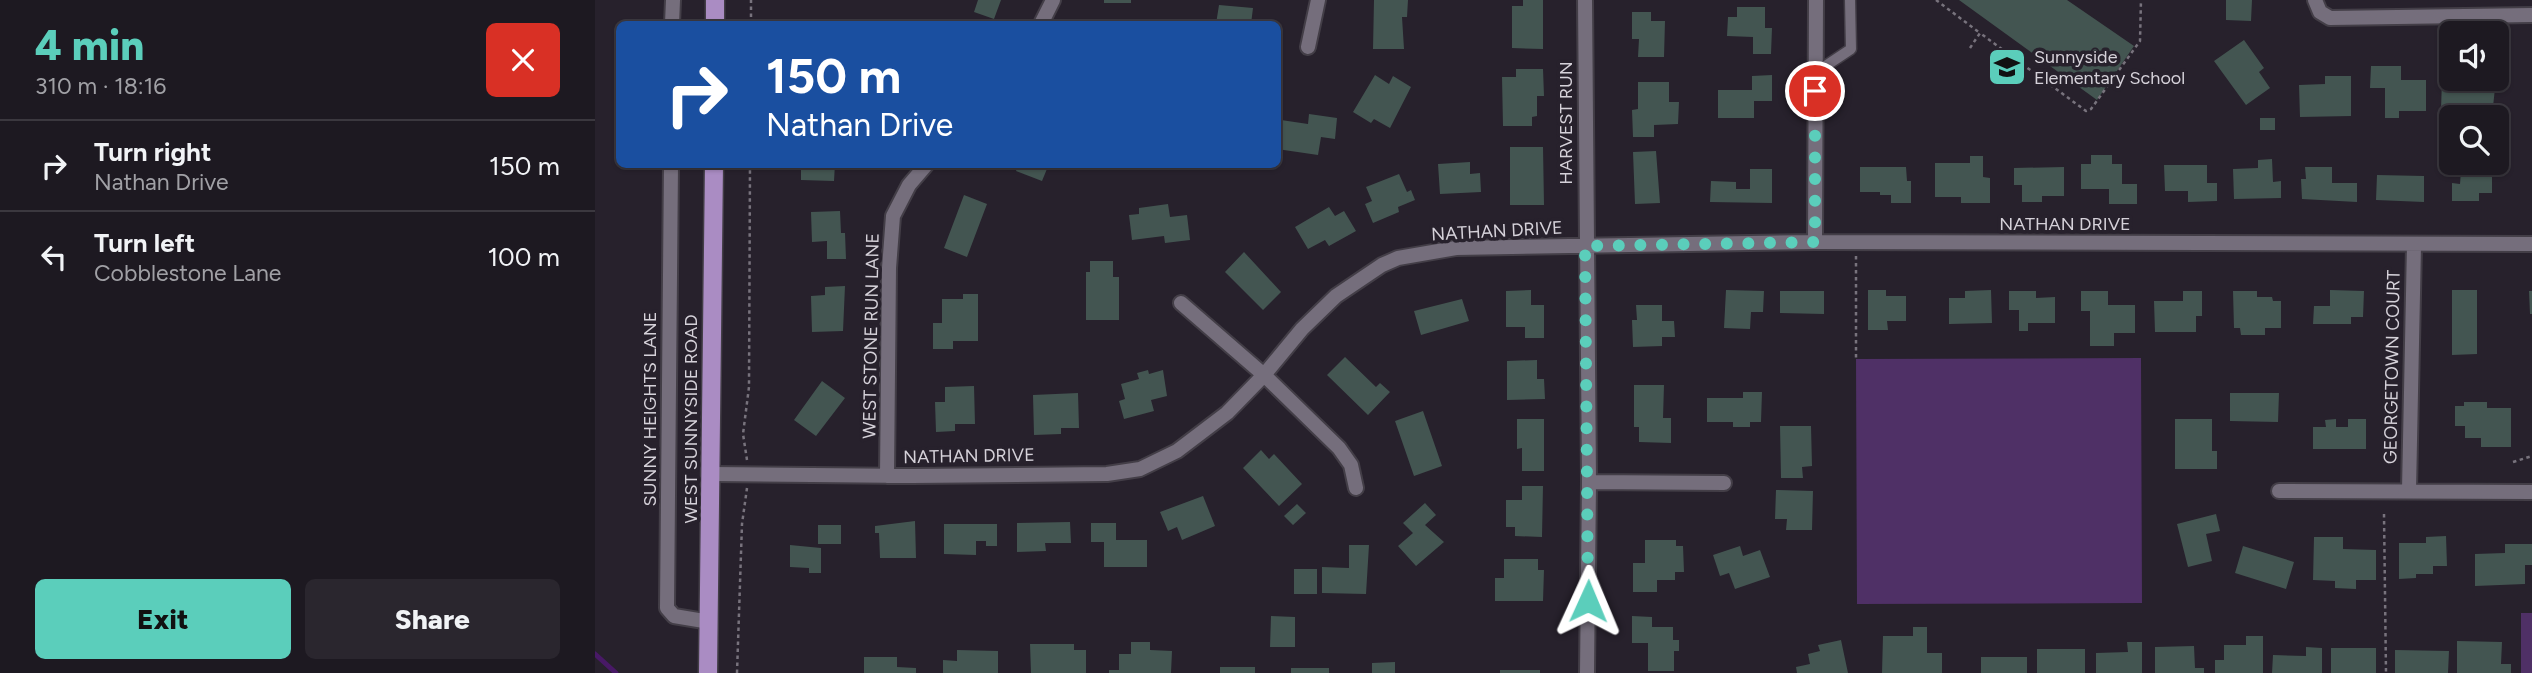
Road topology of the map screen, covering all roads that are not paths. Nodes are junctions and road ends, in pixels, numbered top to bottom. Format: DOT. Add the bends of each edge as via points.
graph roads {
  1 [pos="673,0"];
  2 [pos="715,0"];
  3 [pos="1053,0"];
  4 [pos="1318,0"];
  5 [pos="1585,0"];
  6 [pos="1816,0"];
  7 [pos="1850,0"];
  8 [pos="2315,0"];
  9 [pos="2532,15"];
  10 [pos="673,21"];
  11 [pos="715,21"];
  12 [pos="1042,21"];
  13 [pos="1308,47"];
  14 [pos="1815,73"];
  15 [pos="671,168"];
  16 [pos="714,168"];
  17 [pos="924,168"];
  18 [pos="1815,242"];
  19 [pos="2532,244"];
  20 [pos="2414,245"];
  21 [pos="1585,246"];
  22 [pos="1181,303"];
  23 [pos="1264,375"];
  24 [pos="712,474"];
  25 [pos="887,476"];
  26 [pos="1589,482"];
  27 [pos="1724,483"];
  28 [pos="1356,488"];
  29 [pos="2409,490"];
  30 [pos="2279,491"];
  31 [pos="2532,492"];
  32 [pos="710,622"];
  33 [pos="708,673"];
  34 [pos="1587,673"];
  1 -- 10 [label="street"];
  2 -- 11 [label="main road"];
  3 -- 12 [label="street"];
  4 -- 13 [label="street"];
  5 -- 21 [label="street, HARVEST RUN"];
  6 -- 14 [label="street"];
  7 -- 14 [label="lane" via="1851,49"];
  8 -- 9 [label="street" via="2320,12 2330,18"];
  14 -- 18 [label="street"];
  15 -- 32 [label="street, SUNNY HEIGHTS LANE" via="667,608 674,616"];
  16 -- 24 [label="main road, WEST SUNNYSIDE ROAD"];
  17 -- 25 [label="street, WEST STONE RUN LANE" via="893,215"];
  18 -- 20 [label="street, NATHAN DRIVE"];
  18 -- 21 [label="street, NATHAN DRIVE"];
  19 -- 20 [label="street, NATHAN DRIVE"];
  20 -- 29 [label="street, GEORGETOWN COURT"];
  21 -- 23 [label="street, NATHAN DRIVE" via="1456,248 1398,258 1336,296"];
  21 -- 26 [label="street, HARVEST RUN"];
  22 -- 23 [label="street"];
  23 -- 25 [label="street, NATHAN DRIVE" via="1208,429 1140,470"];
  23 -- 28 [label="street" via="1339,448 1351,465"];
  24 -- 25 [label="street, NATHAN DRIVE"];
  24 -- 32 [label="main road, WEST SUNNYSIDE ROAD"];
  26 -- 27 [label="street"];
  26 -- 34 [label="street, HARVEST RUN"];
  29 -- 30 [label="street, GEORGETOWN COURT"];
  29 -- 31 [label="street, GEORGETOWN COURT"];
  32 -- 33 [label="main road, WEST SUNNYSIDE ROAD"];
}
